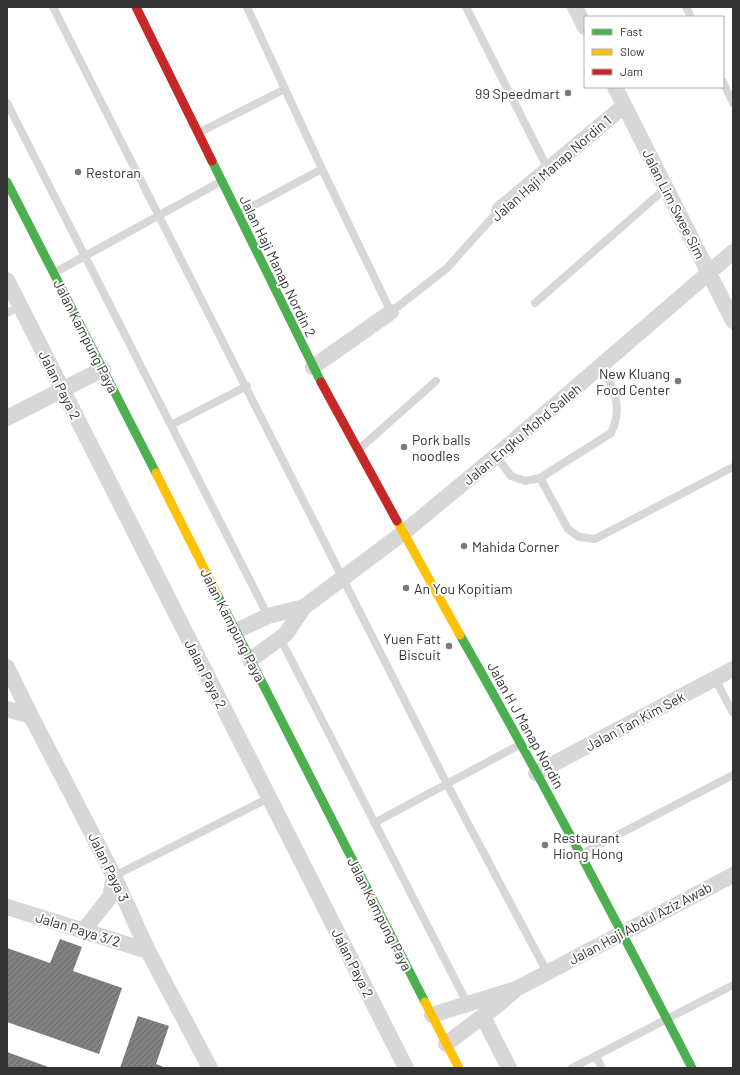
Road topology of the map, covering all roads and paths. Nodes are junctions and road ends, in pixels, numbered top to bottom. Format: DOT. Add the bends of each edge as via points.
graph roads {
  1 [pos="53,7"];
  2 [pos="136,7"];
  3 [pos="247,7"];
  4 [pos="466,7"];
  5 [pos="575,7"];
  6 [pos="686,7"];
  7 [pos="690,16"];
  8 [pos="584,25"];
  9 [pos="724,84"];
  10 [pos="615,88"];
  11 [pos="285,89"];
  12 [pos="7,103"];
  13 [pos="733,103"];
  14 [pos="624,106"];
  15 [pos="198,133"];
  16 [pos="322,169"];
  17 [pos="548,169"];
  18 [pos="7,182"];
  19 [pos="221,182"];
  20 [pos="666,188"];
  21 [pos="499,210"];
  22 [pos="237,214"];
  23 [pos="159,216"];
  24 [pos="733,252"];
  25 [pos="85,256"];
  26 [pos="54,273"];
  27 [pos="708,273"];
  28 [pos="7,280"];
  29 [pos="535,303"];
  30 [pos="392,312"];
  31 [pos="733,322"];
  32 [pos="603,365"];
  33 [pos="313,367"];
  34 [pos="103,369"];
  35 [pos="436,381"];
  36 [pos="247,386"];
  37 [pos="62,389"];
  38 [pos="7,418"];
  39 [pos="171,425"];
  40 [pos="358,450"];
  41 [pos="496,456"];
  42 [pos="733,467"];
  43 [pos="540,478"];
  44 [pos="403,533"];
  45 [pos="344,578"];
  46 [pos="304,607"];
  47 [pos="268,616"];
  48 [pos="236,631"];
  49 [pos="280,638"];
  50 [pos="250,660"];
  51 [pos="733,669"];
  52 [pos="8,673"];
  53 [pos="714,679"];
  54 [pos="7,709"];
  55 [pos="733,713"];
  56 [pos="31,716"];
  57 [pos="522,744"];
  58 [pos="536,773"];
  59 [pos="733,775"];
  60 [pos="447,784"];
  61 [pos="269,798"];
  62 [pos="374,822"];
  63 [pos="580,854"];
  64 [pos="733,875"];
  65 [pos="114,876"];
  66 [pos="7,907"];
  67 [pos="84,930"];
  68 [pos="622,932"];
  69 [pos="148,951"];
  70 [pos="547,972"];
  71 [pos="733,985"];
  72 [pos="516,989"];
  73 [pos="467,1003"];
  74 [pos="432,1015"];
  75 [pos="483,1017"];
  76 [pos="667,1019"];
  77 [pos="446,1044"];
  78 [pos="596,1056"];
  79 [pos="210,1068"];
  80 [pos="406,1068"];
  81 [pos="459,1068"];
  82 [pos="509,1068"];
  83 [pos="572,1068"];
  84 [pos="602,1068"];
  85 [pos="692,1068"];
  1 -- 23 [label="lane"];
  2 -- 15 [label="street, Jalan Haji Manap Nordin 2"];
  3 -- 11 [label="lane"];
  4 -- 17 [label="lane"];
  5 -- 8 [label="street"];
  6 -- 7 [label="lane"];
  9 -- 13 [label="lane"];
  10 -- 14 [label="street, Jalan Lim Swee Sim"];
  11 -- 15 [label="lane"];
  11 -- 16 [label="lane"];
  12 -- 25 [label="lane"];
  14 -- 17 [label="street, Jalan Haji Manap Nordin 1"];
  14 -- 20 [label="street, Jalan Lim Swee Sim"];
  15 -- 19 [label="street, Jalan Haji Manap Nordin 2"];
  16 -- 22 [label="lane"];
  16 -- 30 [label="lane"];
  17 -- 21 [label="street, Jalan Haji Manap Nordin 1"];
  18 -- 26 [label="street, Jalan Kampung Paya"];
  19 -- 22 [label="street, Jalan Haji Manap Nordin 2"];
  19 -- 23 [label="lane"];
  20 -- 27 [label="street, Jalan Lim Swee Sim"];
  20 -- 29 [label="lane"];
  21 -- 30 [label="lane, Jalan Haji Manap Nordin 1" via="447,268"];
  22 -- 33 [label="street, Jalan Haji Manap Nordin 2"];
  23 -- 25 [label="lane"];
  23 -- 36 [label="lane"];
  24 -- 27 [label="street, Jalan Engku Mohd Salleh"];
  25 -- 26 [label="lane"];
  25 -- 39 [label="lane"];
  26 -- 34 [label="street, Jalan Kampung Paya"];
  27 -- 31 [label="street, Jalan Lim Swee Sim"];
  27 -- 32 [label="street, Jalan Engku Mohd Salleh"];
  28 -- 37 [label="street, Jalan Paya 2"];
  30 -- 33 [label="street, Jalan Haji Manap Nordin 1"];
  32 -- 41 [label="street, Jalan Engku Mohd Salleh"];
  32 -- 43 [label="lane" via="616,396 618,409 611,433"];
  33 -- 40 [label="street, Jalan Haji Manap Nordin 2"];
  34 -- 37 [label="street"];
  34 -- 48 [label="street, Jalan Kampung Paya"];
  35 -- 40 [label="lane"];
  36 -- 39 [label="lane"];
  36 -- 45 [label="lane"];
  37 -- 38 [label="street"];
  37 -- 61 [label="street, Jalan Paya 2"];
  39 -- 47 [label="lane"];
  40 -- 44 [label="street, Jalan Haji Manap Nordin 2"];
  41 -- 43 [label="lane" via="511,476 525,481"];
  41 -- 44 [label="street, Jalan Engku Mohd Salleh"];
  42 -- 43 [label="lane" via="595,539 579,537 568,529"];
  44 -- 45 [label="street, Jalan Engku Mohd Salleh"];
  44 -- 57 [label="street, Jalan H J Manap Nordin"];
  45 -- 46 [label="street, Jalan Engku Mohd Salleh"];
  45 -- 60 [label="lane"];
  46 -- 47 [label="street, Jalan Engku Mohd Salleh"];
  46 -- 49 [label="street, Jalan Engku Mohd Salleh" via="286,634"];
  47 -- 48 [label="street, Jalan Engku Mohd Salleh"];
  48 -- 50 [label="street, Jalan Kampung Paya"];
  49 -- 50 [label="street, Jalan Engku Mohd Salleh"];
  49 -- 62 [label="lane"];
  50 -- 74 [label="street, Jalan Kampung Paya"];
  51 -- 53 [label="street, Jalan Tan Kim Sek"];
  52 -- 56 [label="street, Jalan Paya 3"];
  53 -- 55 [label="lane"];
  53 -- 58 [label="street, Jalan Tan Kim Sek"];
  54 -- 56 [label="street"];
  56 -- 65 [label="street, Jalan Paya 3"];
  57 -- 58 [label="street, Jalan H J Manap Nordin"];
  57 -- 60 [label="lane"];
  58 -- 63 [label="street, Jalan H J Manap Nordin"];
  59 -- 63 [label="lane"];
  60 -- 62 [label="lane"];
  60 -- 70 [label="lane"];
  61 -- 65 [label="lane"];
  61 -- 80 [label="street, Jalan Paya 2"];
  62 -- 73 [label="lane"];
  63 -- 68 [label="street, Jalan H J Manap Nordin"];
  64 -- 68 [label="street, Jalan Haji Abdul Aziz Awab"];
  65 -- 67 [label="street" via="110,897"];
  65 -- 69 [label="street, Jalan Paya 3"];
  66 -- 67 [label="street, Jalan Paya 3/2"];
  67 -- 69 [label="street, Jalan Paya 3/2"];
  68 -- 70 [label="street, Jalan Haji Abdul Aziz Awab"];
  68 -- 76 [label="street, Jalan H J Manap Nordin"];
  69 -- 79 [label="street, Jalan Paya 3"];
  70 -- 72 [label="street, Jalan Haji Abdul Aziz Awab"];
  71 -- 76 [label="lane"];
  72 -- 73 [label="street"];
  72 -- 75 [label="street"];
  73 -- 74 [label="street"];
  74 -- 77 [label="street, Jalan Kampung Paya"];
  75 -- 77 [label="street"];
  75 -- 82 [label="street"];
  76 -- 78 [label="lane"];
  76 -- 85 [label="street, Jalan H J Manap Nordin"];
  77 -- 81 [label="street, Jalan Kampung Paya"];
  78 -- 83 [label="lane"];
  78 -- 84 [label="lane"];
}
